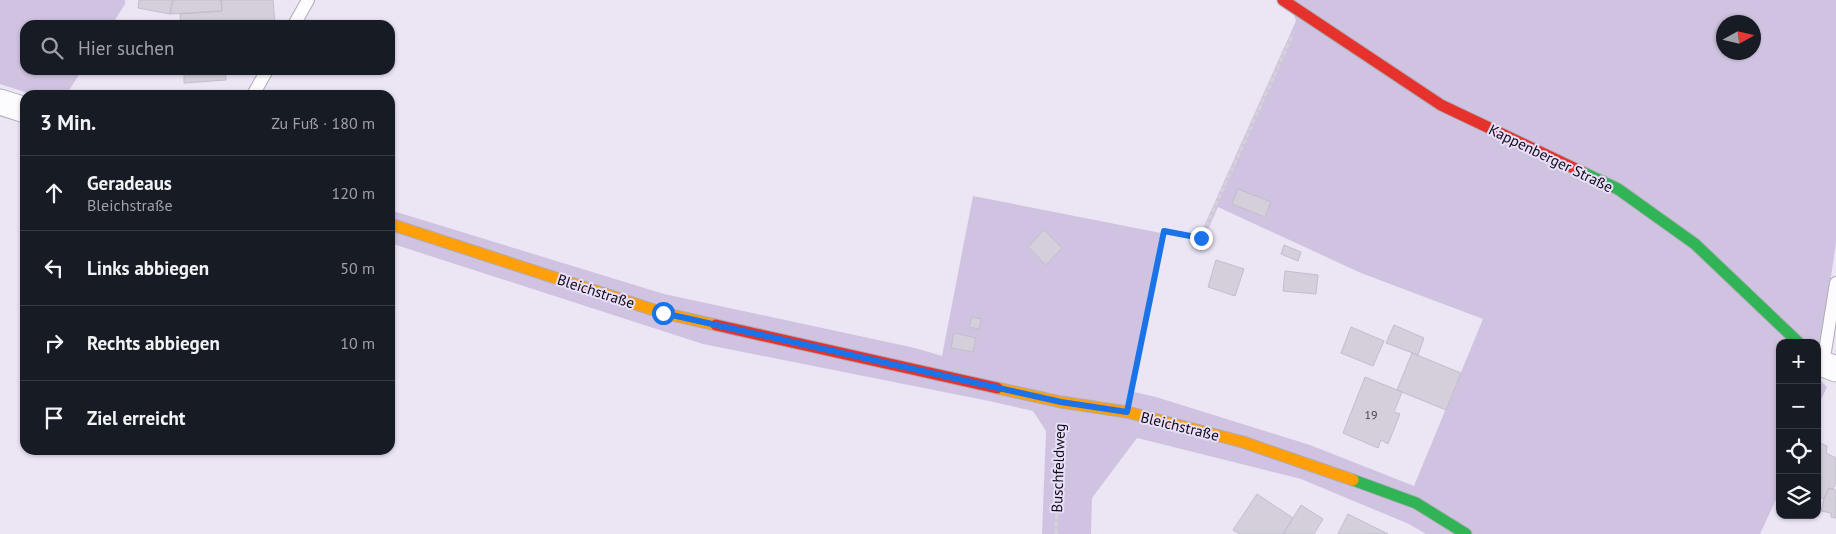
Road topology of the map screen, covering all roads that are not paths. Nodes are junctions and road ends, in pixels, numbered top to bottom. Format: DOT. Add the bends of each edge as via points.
graph roads {
  1 [pos="308,0"];
  2 [pos="1283,0"];
  3 [pos="297,20"];
  4 [pos="264,75"];
  5 [pos="256,90"];
  6 [pos="0,102"];
  7 [pos="20,108"];
  8 [pos="395,226"];
  9 [pos="1836,283"];
  10 [pos="1795,339"];
  11 [pos="1825,364"];
  12 [pos="1466,534"];
  1 -- 3 [label="lane"];
  2 -- 10 [label="street, Kappenberger Straße" via="1441,105 1618,189 1695,244"];
  4 -- 5 [label="lane"];
  6 -- 7 [label="street"];
  8 -- 12 [label="street, Bleichstraße" via="663,313 1061,402 1127,412 1242,442 1416,504"];
  9 -- 11 [label="lane"];
}
